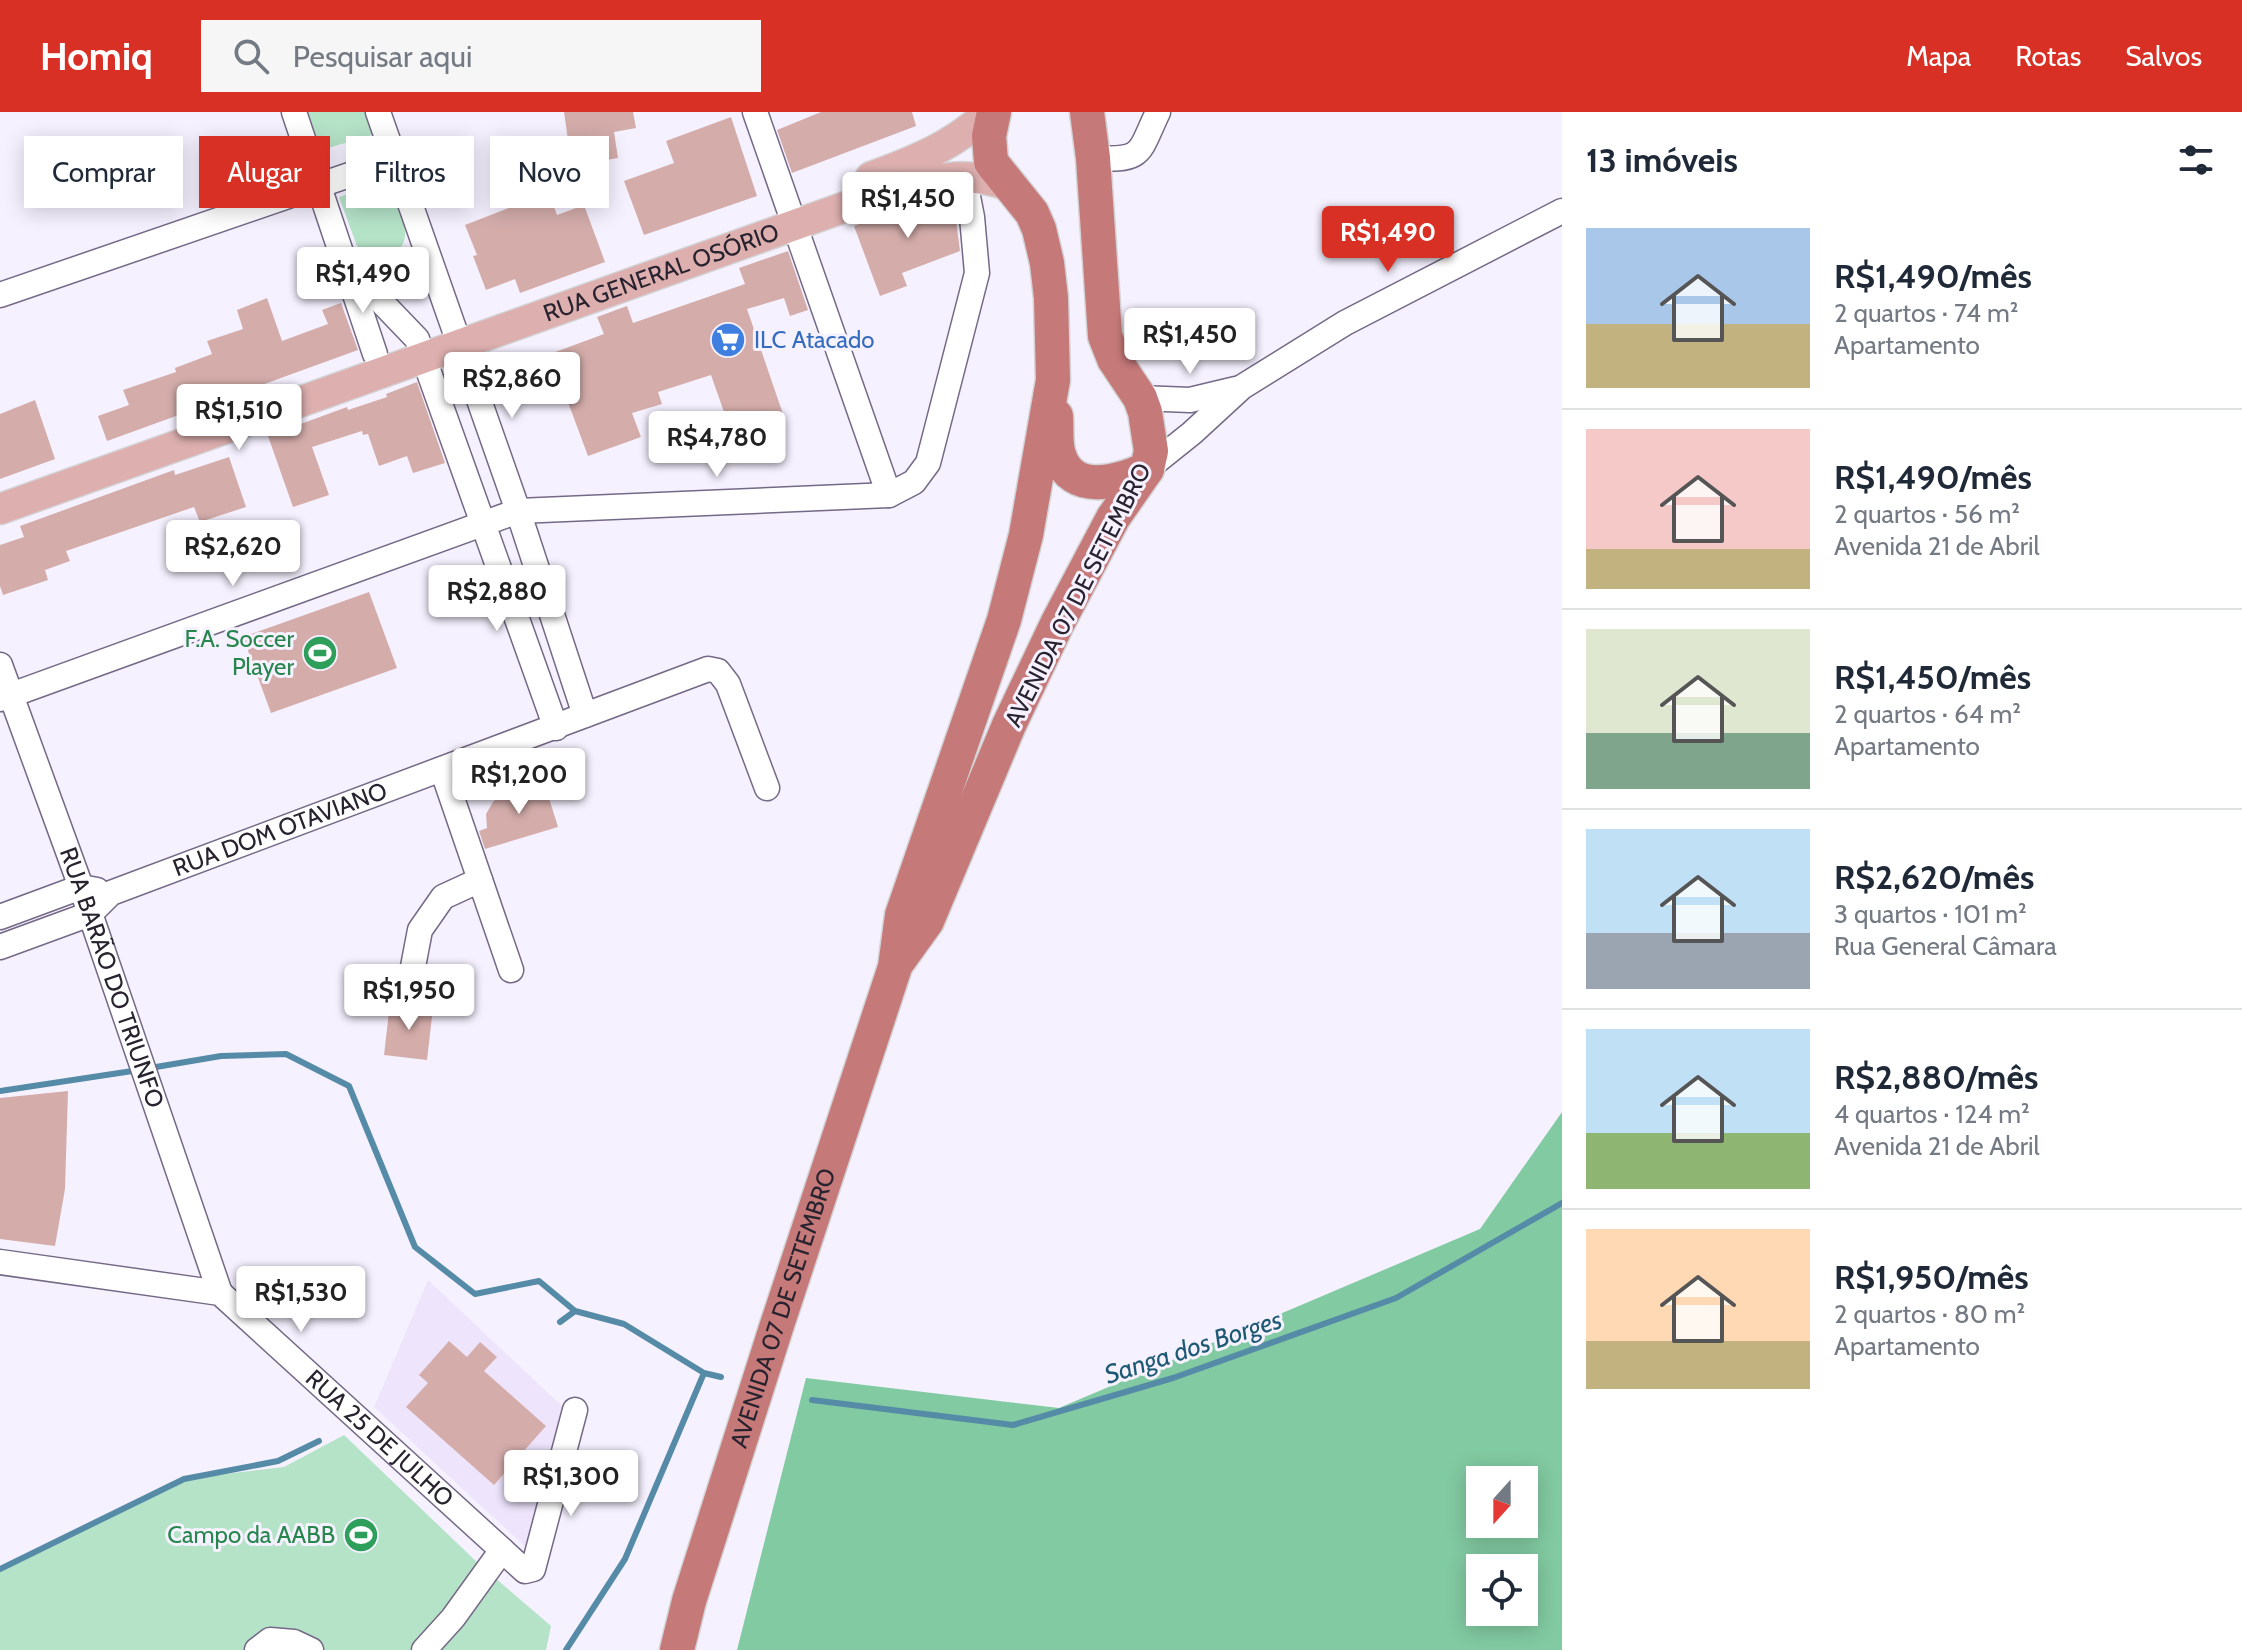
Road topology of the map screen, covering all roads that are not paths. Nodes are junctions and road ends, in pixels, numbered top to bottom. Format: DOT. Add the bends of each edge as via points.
graph roads {
  1 [pos="294,112"];
  2 [pos="378,112"];
  3 [pos="755,112"];
  4 [pos="992,112"];
  5 [pos="1078,112"];
  6 [pos="1087,112"];
  7 [pos="1158,112"];
  8 [pos="301,136"];
  9 [pos="386,136"];
  10 [pos="1093,158"];
  11 [pos="964,176"];
  12 [pos="1009,186"];
  13 [pos="253,208"];
  14 [pos="325,208"];
  15 [pos="411,208"];
  16 [pos="1562,211"];
  17 [pos="791,216"];
  18 [pos="343,262"];
  19 [pos="0,295"];
  20 [pos="457,335"];
  21 [pos="420,348"];
  22 [pos="375,354"];
  23 [pos="1053,380"];
  24 [pos="1242,387"];
  25 [pos="1140,398"];
  26 [pos="1147,469"];
  27 [pos="0,491"];
  28 [pos="889,495"];
  29 [pos="0,509"];
  30 [pos="518,511"];
  31 [pos="482,523"];
  32 [pos="0,665"];
  33 [pos="5,697"];
  34 [pos="585,715"];
  35 [pos="556,728"];
  36 [pos="442,769"];
  37 [pos="767,788"];
  38 [pos="480,880"];
  39 [pos="81,887"];
  40 [pos="111,893"];
  41 [pos="90,914"];
  42 [pos="0,917"];
  43 [pos="0,947"];
  44 [pos="895,967"];
  45 [pos="511,970"];
  46 [pos="408,993"];
  47 [pos="0,1262"];
  48 [pos="220,1293"];
  49 [pos="575,1410"];
  50 [pos="502,1550"];
  51 [pos="257,1650"];
  52 [pos="311,1650"];
  53 [pos="424,1650"];
  54 [pos="677,1650"];
  1 -- 8 [label="street"];
  2 -- 9 [label="street"];
  3 -- 17 [label="street"];
  4 -- 12 [label="highway, AVENIDA 07 DE SETEMBRO" via="991,162"];
  4 -- 17 [label="main road, RUA GENERAL OSÓRIO" via="928,155"];
  5 -- 10 [label="highway"];
  6 -- 10 [label="highway, AVENIDA 07 DE SETEMBRO"];
  7 -- 10 [label="street" via="1135,155 1122,160"];
  10 -- 25 [label="highway, AVENIDA 07 DE SETEMBRO" via="1105,336"];
  11 -- 12 [label="main road, RUA GENERAL OSÓRIO"];
  11 -- 17 [label="main road, RUA GENERAL OSÓRIO"];
  11 -- 28 [label="street" via="977,273 928,463 914,482"];
  12 -- 23 [label="highway, AVENIDA 07 DE SETEMBRO" via="1032,213 1047,263"];
  13 -- 19 [label="street"];
  14 -- 18 [label="street"];
  15 -- 20 [label="street"];
  16 -- 24 [label="street" via="1345,323"];
  17 -- 20 [label="main road, RUA GENERAL OSÓRIO"];
  17 -- 28 [label="street"];
  18 -- 21 [label="street"];
  18 -- 22 [label="street"];
  20 -- 21 [label="main road, RUA GENERAL OSÓRIO"];
  20 -- 30 [label="street"];
  21 -- 22 [label="main road, RUA GENERAL OSÓRIO"];
  21 -- 29 [label="main road, RUA GENERAL OSÓRIO"];
  21 -- 31 [label="street"];
  22 -- 27 [label="main road, RUA GENERAL OSÓRIO"];
  23 -- 26 [label="highway" via="1058,453 1067,471 1101,483"];
  23 -- 44 [label="highway, AVENIDA 07 DE SETEMBRO" via="1026,535 1004,620 902,915"];
  24 -- 25 [label="street" via="1190,400"];
  24 -- 26 [label="street"];
  25 -- 26 [label="highway, AVENIDA 07 DE SETEMBRO" via="1151,451"];
  26 -- 44 [label="highway, AVENIDA 07 DE SETEMBRO" via="1113,518 1057,624 927,921"];
  28 -- 30 [label="street"];
  30 -- 31 [label="street"];
  30 -- 34 [label="street"];
  31 -- 33 [label="street"];
  31 -- 35 [label="street"];
  32 -- 33 [label="street, RUA BARÃO DO TRIUNFO"];
  33 -- 39 [label="street, RUA BARÃO DO TRIUNFO"];
  34 -- 35 [label="street, RUA DOM OTAVIANO"];
  34 -- 37 [label="street, RUA DOM OTAVIANO" via="708,669 718,671 728,684"];
  35 -- 36 [label="street, RUA DOM OTAVIANO"];
  36 -- 38 [label="street"];
  36 -- 40 [label="street, RUA DOM OTAVIANO"];
  38 -- 45 [label="street"];
  38 -- 46 [label="street" via="443,897 420,930"];
  39 -- 40 [label="street"];
  39 -- 41 [label="street, RUA BARÃO DO TRIUNFO"];
  39 -- 42 [label="street"];
  40 -- 41 [label="street, RUA DOM OTAVIANO"];
  41 -- 43 [label="street, RUA DOM OTAVIANO"];
  41 -- 48 [label="street, RUA BARÃO DO TRIUNFO"];
  44 -- 54 [label="highway, AVENIDA 07 DE SETEMBRO"];
  47 -- 48 [label="street"];
  48 -- 50 [label="street, RUA 25 DE JULHO"];
  49 -- 50 [label="street, RUA 25 DE JULHO" via="533,1569 525,1571"];
  50 -- 53 [label="street"];
  51 -- 52 [label="street" via="270,1640"];
}
